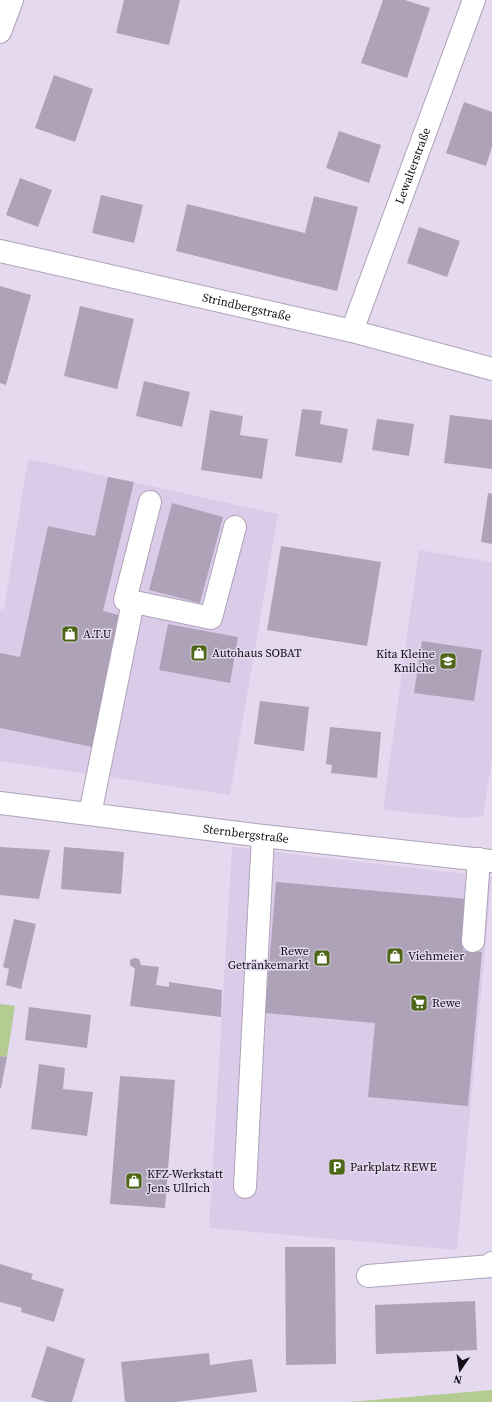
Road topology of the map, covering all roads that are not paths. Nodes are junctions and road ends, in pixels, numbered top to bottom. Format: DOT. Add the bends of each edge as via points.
graph roads {
  1 [pos="12,0"];
  2 [pos="474,0"];
  3 [pos="0,32"];
  4 [pos="0,251"];
  5 [pos="352,331"];
  6 [pos="492,369"];
  7 [pos="150,502"];
  8 [pos="235,527"];
  9 [pos="132,602"];
  10 [pos="0,804"];
  11 [pos="90,814"];
  12 [pos="263,836"];
  13 [pos="485,860"];
  14 [pos="473,941"];
  15 [pos="245,1187"];
  16 [pos="492,1263"];
  17 [pos="368,1276"];
  1 -- 3 [label="street"];
  2 -- 5 [label="street, Lewalterstraße"];
  4 -- 5 [label="street, Strindbergstraße"];
  5 -- 6 [label="street, Strindbergstraße"];
  7 -- 9 [label="street" via="125,600"];
  8 -- 9 [label="street" via="211,618"];
  9 -- 11 [label="street"];
  10 -- 11 [label="street, Sternbergstraße"];
  11 -- 12 [label="street, Sternbergstraße"];
  12 -- 13 [label="street, Sternbergstraße"];
  12 -- 15 [label="street"];
  13 -- 14 [label="street"];
  16 -- 17 [label="street" via="492,1266"];
}
